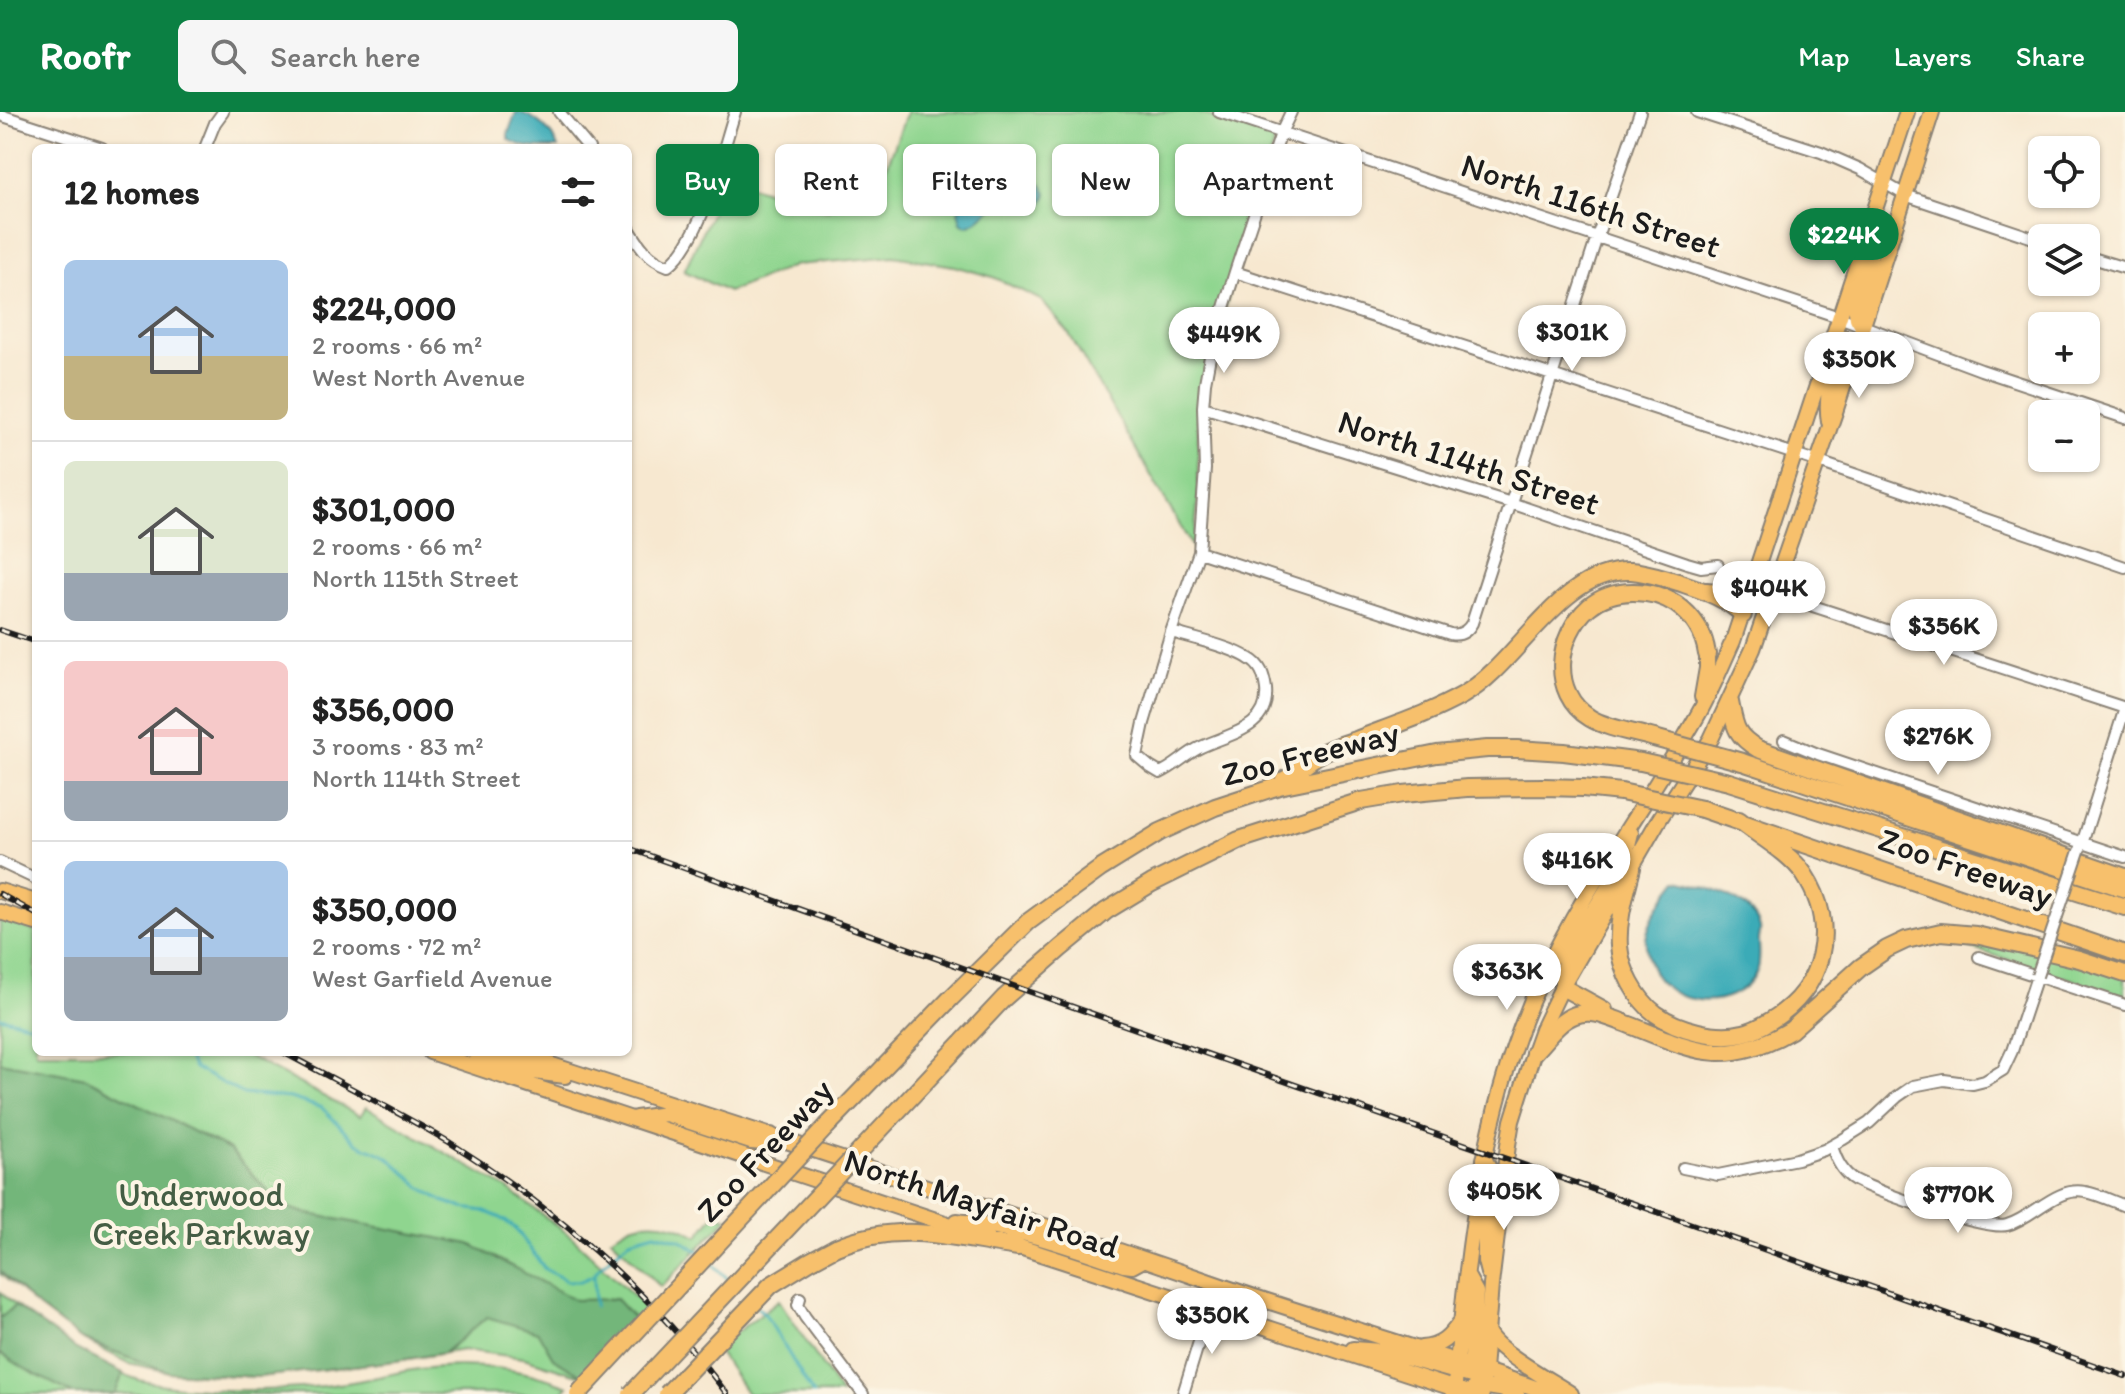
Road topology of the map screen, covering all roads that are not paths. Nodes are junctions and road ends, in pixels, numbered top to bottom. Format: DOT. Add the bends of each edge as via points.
graph roads {
  1 [pos="223,112"];
  2 [pos="559,112"];
  3 [pos="735,112"];
  4 [pos="1219,112"];
  5 [pos="1291,112"];
  6 [pos="1640,112"];
  7 [pos="1697,112"];
  8 [pos="1907,112"];
  9 [pos="1932,112"];
  10 [pos="0,115"];
  11 [pos="1281,133"];
  12 [pos="90,144"];
  13 [pos="207,144"];
  14 [pos="586,144"];
  15 [pos="1884,183"];
  16 [pos="1905,195"];
  17 [pos="1873,213"];
  18 [pos="632,234"];
  19 [pos="2028,236"];
  20 [pos="1597,237"];
  21 [pos="2100,260"];
  22 [pos="2125,268"];
  23 [pos="1235,272"];
  24 [pos="1839,317"];
  25 [pos="1862,326"];
  26 [pos="1553,376"];
  27 [pos="1203,407"];
  28 [pos="2125,418"];
  29 [pos="1830,428"];
  30 [pos="1795,455"];
  31 [pos="1819,462"];
  32 [pos="1511,503"];
  33 [pos="1199,552"];
  34 [pos="1718,565"];
  35 [pos="2125,567"];
  36 [pos="1758,570"];
  37 [pos="1702,590"];
  38 [pos="1773,593"];
  39 [pos="1743,615"];
  40 [pos="1171,632"];
  41 [pos="1707,654"];
  42 [pos="1750,656"];
  43 [pos="1730,702"];
  44 [pos="2125,708"];
  45 [pos="1700,711"];
  46 [pos="1784,740"];
  47 [pos="1279,786"];
  48 [pos="1634,819"];
  49 [pos="1739,820"];
  50 [pos="2080,847"];
  51 [pos="2125,857"];
  52 [pos="0,862"];
  53 [pos="1632,868"];
  54 [pos="32,877"];
  55 [pos="2125,877"];
  56 [pos="2125,889"];
  57 [pos="0,891"];
  58 [pos="32,901"];
  59 [pos="2125,907"];
  60 [pos="0,912"];
  61 [pos="32,922"];
  62 [pos="2125,954"];
  63 [pos="1979,957"];
  64 [pos="2125,974"];
  65 [pos="2037,976"];
  66 [pos="1542,977"];
  67 [pos="1562,987"];
  68 [pos="2125,1005"];
  69 [pos="1633,1026"];
  70 [pos="1534,1052"];
  71 [pos="442,1056"];
  72 [pos="486,1056"];
  73 [pos="524,1056"];
  74 [pos="597,1080"];
  75 [pos="631,1118"];
  76 [pos="771,1135"];
  77 [pos="1832,1146"];
  78 [pos="1484,1159"];
  79 [pos="1683,1168"];
  80 [pos="2125,1206"];
  81 [pos="1475,1208"];
  82 [pos="1500,1208"];
  83 [pos="928,1218"];
  84 [pos="1018,1247"];
  85 [pos="1143,1260"];
  86 [pos="1467,1276"];
  87 [pos="1491,1285"];
  88 [pos="800,1298"];
  89 [pos="1209,1309"];
  90 [pos="1461,1321"];
  91 [pos="1487,1330"];
  92 [pos="1335,1348"];
  93 [pos="1418,1348"];
  94 [pos="1404,1372"];
  95 [pos="1468,1383"];
  96 [pos="578,1394"];
  97 [pos="631,1394"];
  98 [pos="667,1394"];
  99 [pos="863,1394"];
  100 [pos="1183,1394"];
  101 [pos="1432,1394"];
  102 [pos="1517,1394"];
  103 [pos="1552,1394"];
  104 [pos="1571,1394"];
  1 -- 13 [label="street"];
  2 -- 14 [label="street"];
  3 -- 18 [label="street" via="694,233 677,259 668,266 649,257"];
  4 -- 11 [label="street, North 116th Street"];
  5 -- 11 [label="street"];
  6 -- 20 [label="street"];
  7 -- 15 [label="street" via="1821,152"];
  8 -- 15 [label="main road"];
  9 -- 16 [label="main road"];
  10 -- 12 [label="street"];
  11 -- 20 [label="street, North 116th Street"];
  11 -- 23 [label="street"];
  15 -- 16 [label="street"];
  15 -- 17 [label="main road"];
  16 -- 19 [label="street"];
  16 -- 25 [label="main road"];
  17 -- 24 [label="main road"];
  17 -- 25 [label="main road" via="1875,235 1855,305"];
  20 -- 24 [label="street, North 116th Street"];
  20 -- 26 [label="street"];
  21 -- 22 [label="street"];
  23 -- 26 [label="street"];
  23 -- 27 [label="street" via="1212,346"];
  24 -- 25 [label="street, North 116th Street"];
  24 -- 29 [label="main road" via="1844,336 1829,385"];
  24 -- 30 [label="main road"];
  25 -- 28 [label="street, North 116th Street"];
  25 -- 29 [label="main road"];
  26 -- 30 [label="street"];
  26 -- 32 [label="street"];
  27 -- 32 [label="street, North 114th Street"];
  27 -- 33 [label="street"];
  29 -- 31 [label="main road"];
  30 -- 31 [label="street"];
  30 -- 36 [label="main road"];
  31 -- 35 [label="street"];
  31 -- 38 [label="main road"];
  32 -- 33 [label="street" via="1472,623 1462,633 1450,634"];
  32 -- 34 [label="street, North 114th Street" via="1687,563"];
  33 -- 40 [label="street"];
  36 -- 37 [label="highway" via="1725,591"];
  36 -- 39 [label="main road"];
  37 -- 39 [label="highway"];
  37 -- 47 [label="highway" via="1631,571 1587,583 1559,603 1474,688 1321,753"];
  38 -- 42 [label="main road"];
  38 -- 44 [label="street"];
  39 -- 42 [label="main road" via="1750,629"];
  39 -- 45 [label="main road"];
  40 -- 40 [label="street" via="1257,664 1266,696 1252,726 1195,750 1160,773 1137,756"];
  41 -- 45 [label="main road"];
  41 -- 56 [label="highway, bridge" via="1697,624 1664,597 1611,595 1590,606 1572,627 1561,678 1568,696 1591,719 1742,762"];
  42 -- 43 [label="main road"];
  43 -- 53 [label="main road"];
  43 -- 55 [label="highway" via="1735,727 1758,749"];
  44 -- 50 [label="street"];
  45 -- 48 [label="main road"];
  46 -- 50 [label="street"];
  47 -- 59 [label="highway, Zoo Freeway, bridge" via="1487,749 1641,762 1729,782"];
  47 -- 96 [label="highway, Zoo Freeway, bridge" via="1160,832 1028,922 828,1125"];
  48 -- 66 [label="main road"];
  48 -- 67 [label="main road" via="1616,874 1568,952"];
  49 -- 53 [label="highway" via="1804,874 1823,921 1822,952 1803,994 1755,1029 1735,1035 1687,1028 1655,1013 1633,987 1619,946"];
  49 -- 62 [label="highway, Zoo Freeway"];
  49 -- 97 [label="highway, Zoo Freeway, bridge" via="1583,788 1403,794 1361,801 1239,840 1140,890 1106,911 1004,998"];
  50 -- 51 [label="street"];
  50 -- 65 [label="street, bridge"];
  52 -- 54 [label="street"];
  53 -- 67 [label="main road"];
  57 -- 58 [label="main road"];
  60 -- 61 [label="main road"];
  63 -- 65 [label="street"];
  64 -- 69 [label="highway" via="1976,935 1941,932 1887,949 1791,1030 1767,1042 1735,1051 1703,1051"];
  65 -- 68 [label="street"];
  65 -- 77 [label="street" via="2003,1070 1973,1084 1944,1080 1913,1086"];
  66 -- 67 [label="main road"];
  66 -- 78 [label="main road" via="1514,1044"];
  67 -- 69 [label="highway"];
  67 -- 70 [label="main road"];
  69 -- 70 [label="highway" via="1595,1012 1579,1014 1561,1023"];
  70 -- 82 [label="main road" via="1512,1121"];
  71 -- 75 [label="main road, North Mayfair Road"];
  72 -- 74 [label="main road" via="534,1072"];
  73 -- 74 [label="main road, North Mayfair Road"];
  74 -- 76 [label="main road, North Mayfair Road"];
  75 -- 76 [label="main road" via="666,1114 751,1142 764,1143"];
  75 -- 83 [label="main road, North Mayfair Road"];
  76 -- 85 [label="main road, North Mayfair Road"];
  77 -- 79 [label="street" via="1718,1175"];
  77 -- 80 [label="street" via="1840,1166 1854,1180 1982,1224 2005,1226 2065,1193 2082,1191"];
  78 -- 81 [label="main road"];
  78 -- 82 [label="main road" via="1491,1171 1490,1198"];
  81 -- 86 [label="main road"];
  81 -- 87 [label="main road" via="1486,1219 1485,1261"];
  82 -- 87 [label="main road"];
  83 -- 84 [label="main road, North Mayfair Road"];
  83 -- 85 [label="main road" via="1022,1231 1124,1265"];
  84 -- 89 [label="main road, North Mayfair Road"];
  84 -- 98 [label="highway, bridge" via="918,1232 878,1234 836,1247 771,1285"];
  85 -- 93 [label="main road, North Mayfair Road"];
  86 -- 90 [label="main road"];
  86 -- 95 [label="main road" via="1476,1292"];
  87 -- 91 [label="main road"];
  88 -- 99 [label="street" via="805,1317"];
  89 -- 92 [label="main road, North Mayfair Road"];
  89 -- 100 [label="street"];
  90 -- 93 [label="main road" via="1439,1345"];
  90 -- 95 [label="main road"];
  91 -- 95 [label="main road"];
  91 -- 104 [label="main road" via="1501,1348"];
  92 -- 94 [label="main road, North Mayfair Road"];
  92 -- 95 [label="main road" via="1381,1351"];
  93 -- 95 [label="main road, North Mayfair Road"];
  94 -- 95 [label="main road, North Mayfair Road"];
  94 -- 101 [label="main road"];
  95 -- 102 [label="main road"];
  95 -- 103 [label="main road, North Mayfair Road"];
}
